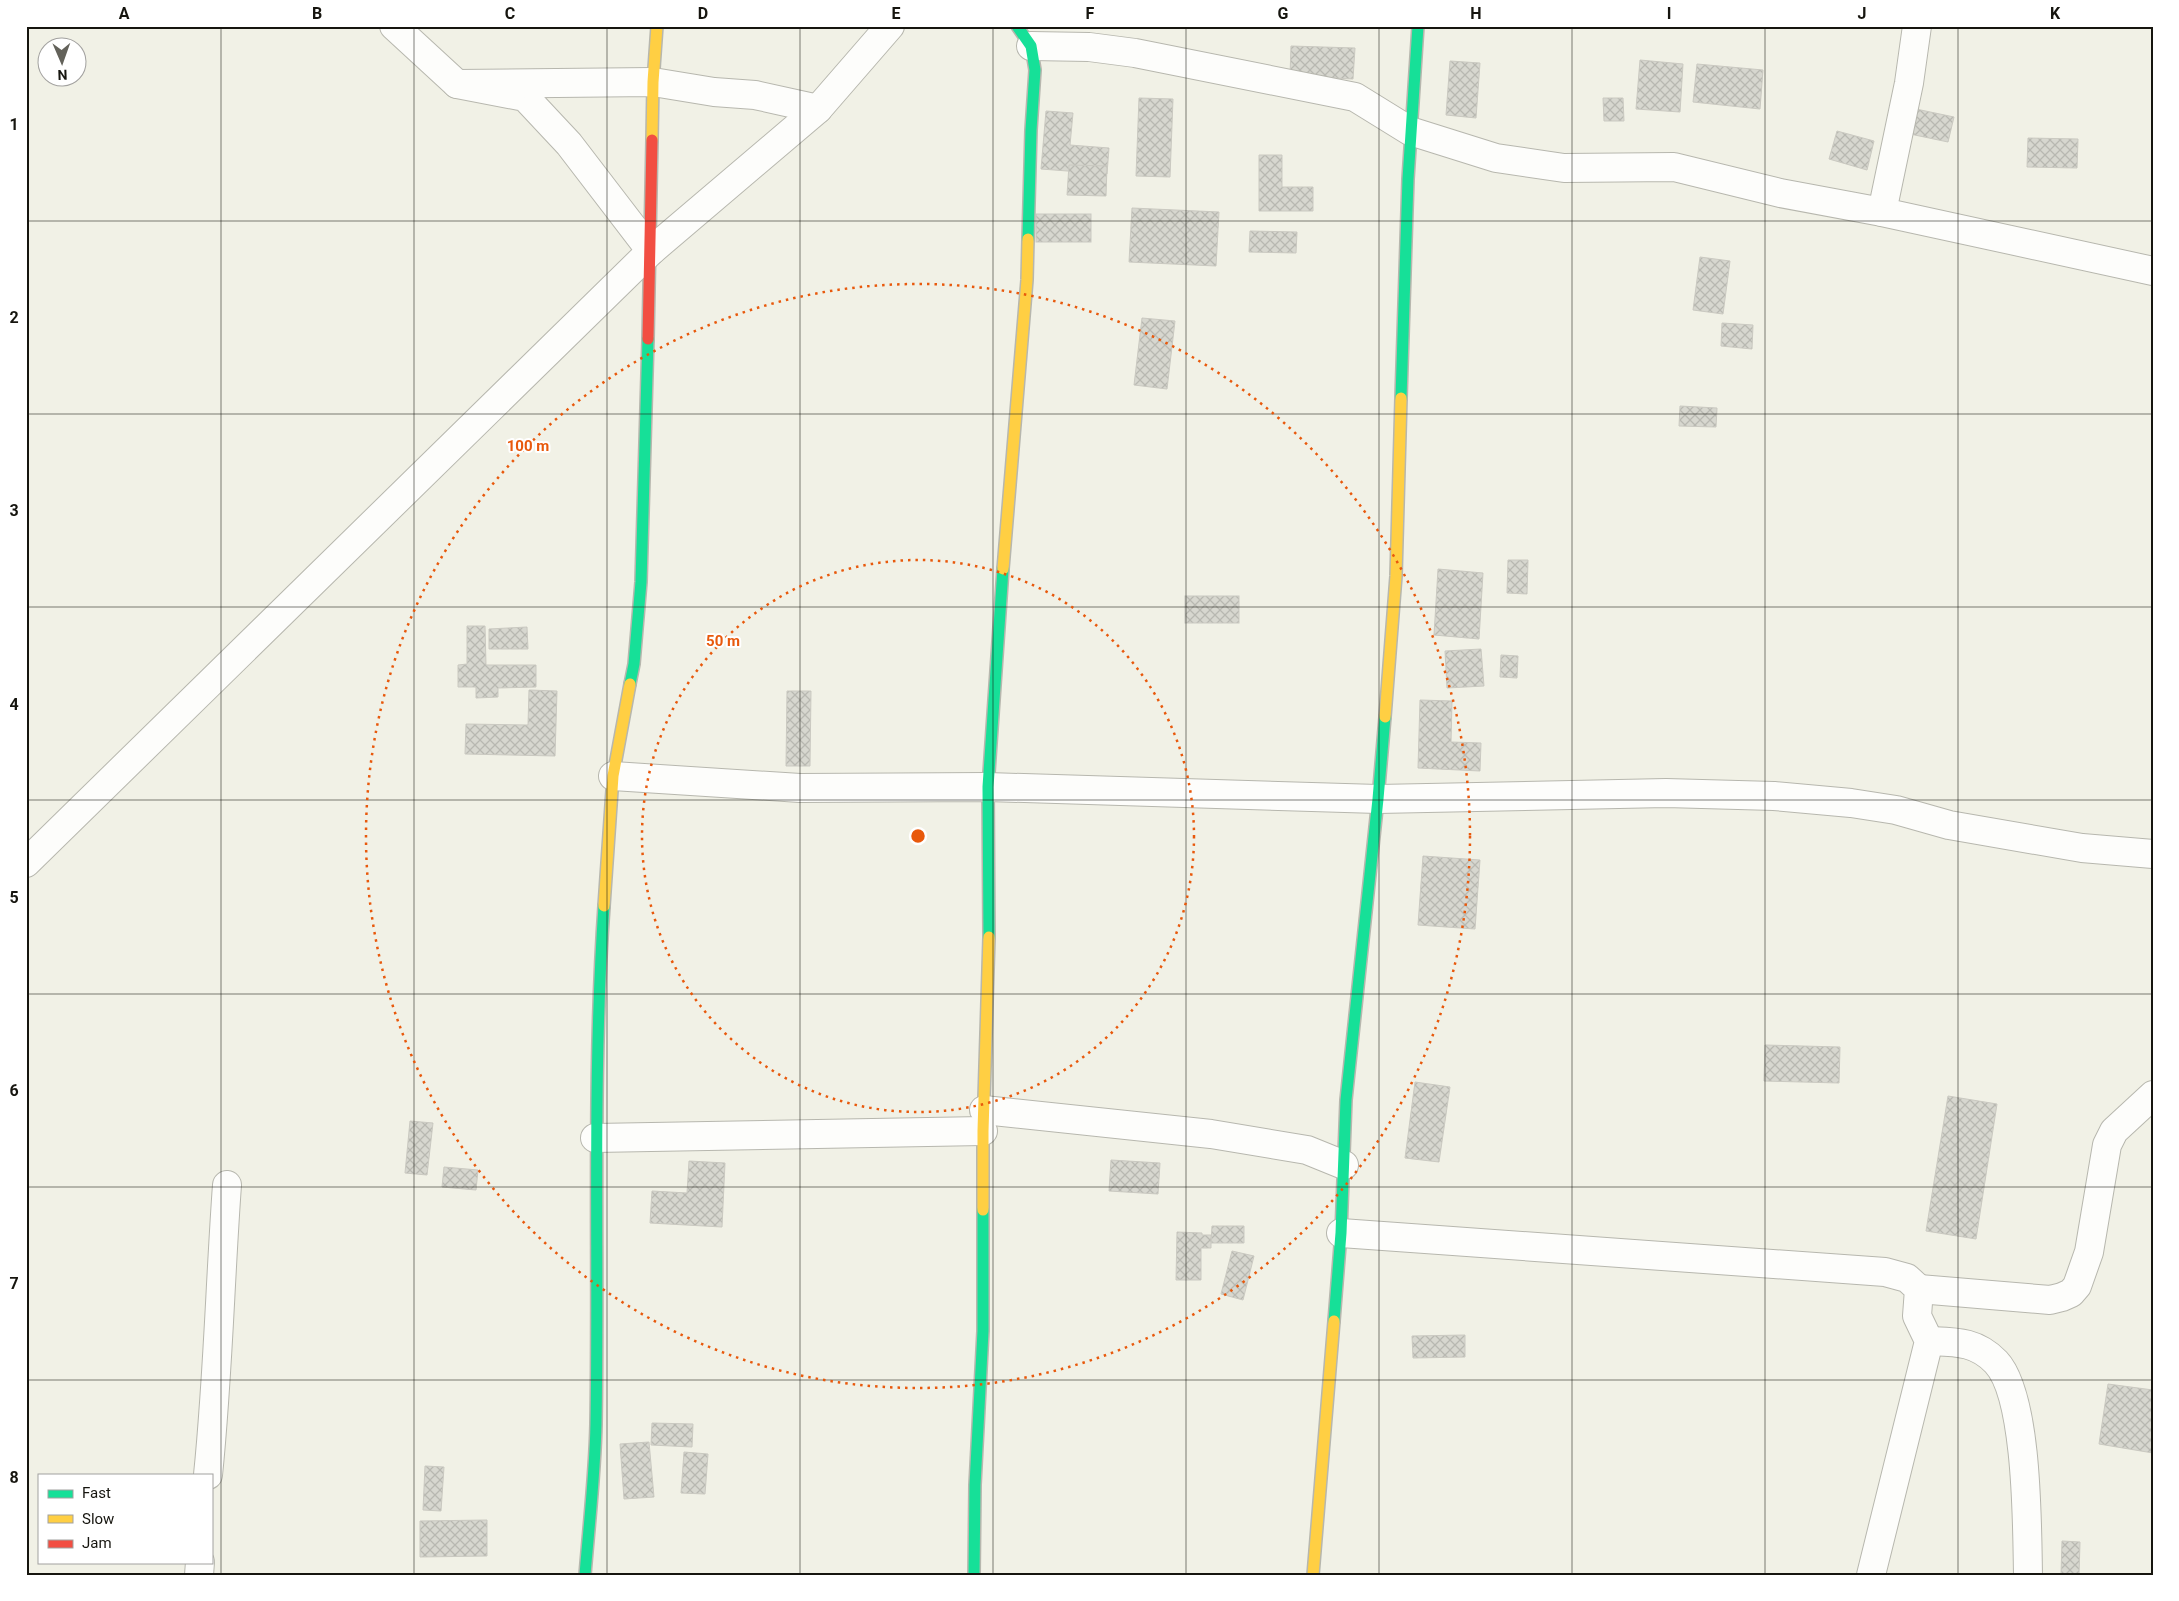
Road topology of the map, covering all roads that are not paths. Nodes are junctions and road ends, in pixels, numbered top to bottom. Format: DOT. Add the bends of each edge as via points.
graph roads {
  1 [pos="394,26"];
  2 [pos="656,26"];
  3 [pos="890,26"];
  4 [pos="1418,26"];
  5 [pos="1917,26"];
  6 [pos="1024,36"];
  7 [pos="654,82"];
  8 [pos="457,84"];
  9 [pos="818,109"];
  10 [pos="1410,131"];
  11 [pos="1882,212"];
  12 [pos="651,251"];
  13 [pos="2153,271"];
  14 [pos="613,776"];
  15 [pos="988,787"];
  16 [pos="1378,799"];
  17 [pos="2153,854"];
  18 [pos="26,863"];
  19 [pos="2153,1095"];
  20 [pos="984,1121"];
  21 [pos="595,1138"];
  22 [pos="1344,1166"];
  23 [pos="227,1185"];
  24 [pos="1341,1233"];
  25 [pos="1919,1290"];
  26 [pos="1929,1341"];
  27 [pos="208,1474"];
  28 [pos="585,1575"];
  29 [pos="974,1575"];
  30 [pos="1313,1575"];
  31 [pos="1871,1575"];
  32 [pos="2028,1575"];
  1 -- 8 [label="street"];
  2 -- 7 [label="street"];
  3 -- 9 [label="street"];
  4 -- 10 [label="street"];
  5 -- 11 [label="street" via="1909,83"];
  6 -- 10 [label="street" via="1134,53 1355,97"];
  6 -- 15 [label="street" via="1035,70 1026,280"];
  7 -- 8 [label="street"];
  7 -- 9 [label="street" via="755,95"];
  7 -- 12 [label="street"];
  8 -- 12 [label="street" via="525,98 569,144"];
  9 -- 12 [label="street"];
  10 -- 11 [label="street" via="1496,158 1564,168 1674,167 1780,194"];
  10 -- 16 [label="street" via="1396,576"];
  11 -- 13 [label="street"];
  12 -- 14 [label="street" via="642,582 634,664"];
  12 -- 18 [label="street"];
  14 -- 15 [label="street" via="800,788"];
  14 -- 21 [label="street" via="599,975"];
  15 -- 16 [label="street"];
  15 -- 20 [label="street" via="989,974"];
  16 -- 17 [label="street" via="1666,793 1774,796 1896,810 1949,825 2082,848"];
  16 -- 22 [label="street" via="1346,1100"];
  19 -- 25 [label="street" via="2114,1131 2107,1145 2088,1252 2077,1286 2071,1293 2050,1300"];
  20 -- 21 [label="street"];
  20 -- 22 [label="street" via="1220,1135 1307,1150"];
  20 -- 29 [label="street" via="983,1331"];
  21 -- 28 [label="street" via="596,1426"];
  22 -- 24 [label="street"];
  23 -- 27 [label="street"];
  24 -- 25 [label="street" via="1885,1272 1907,1278"];
  24 -- 30 [label="street"];
  25 -- 26 [label="street" via="1917,1316"];
  26 -- 31 [label="street"];
  26 -- 32 [label="street" via="1964,1342 1981,1351 1995,1361 2010,1384 2020,1433"];
}
